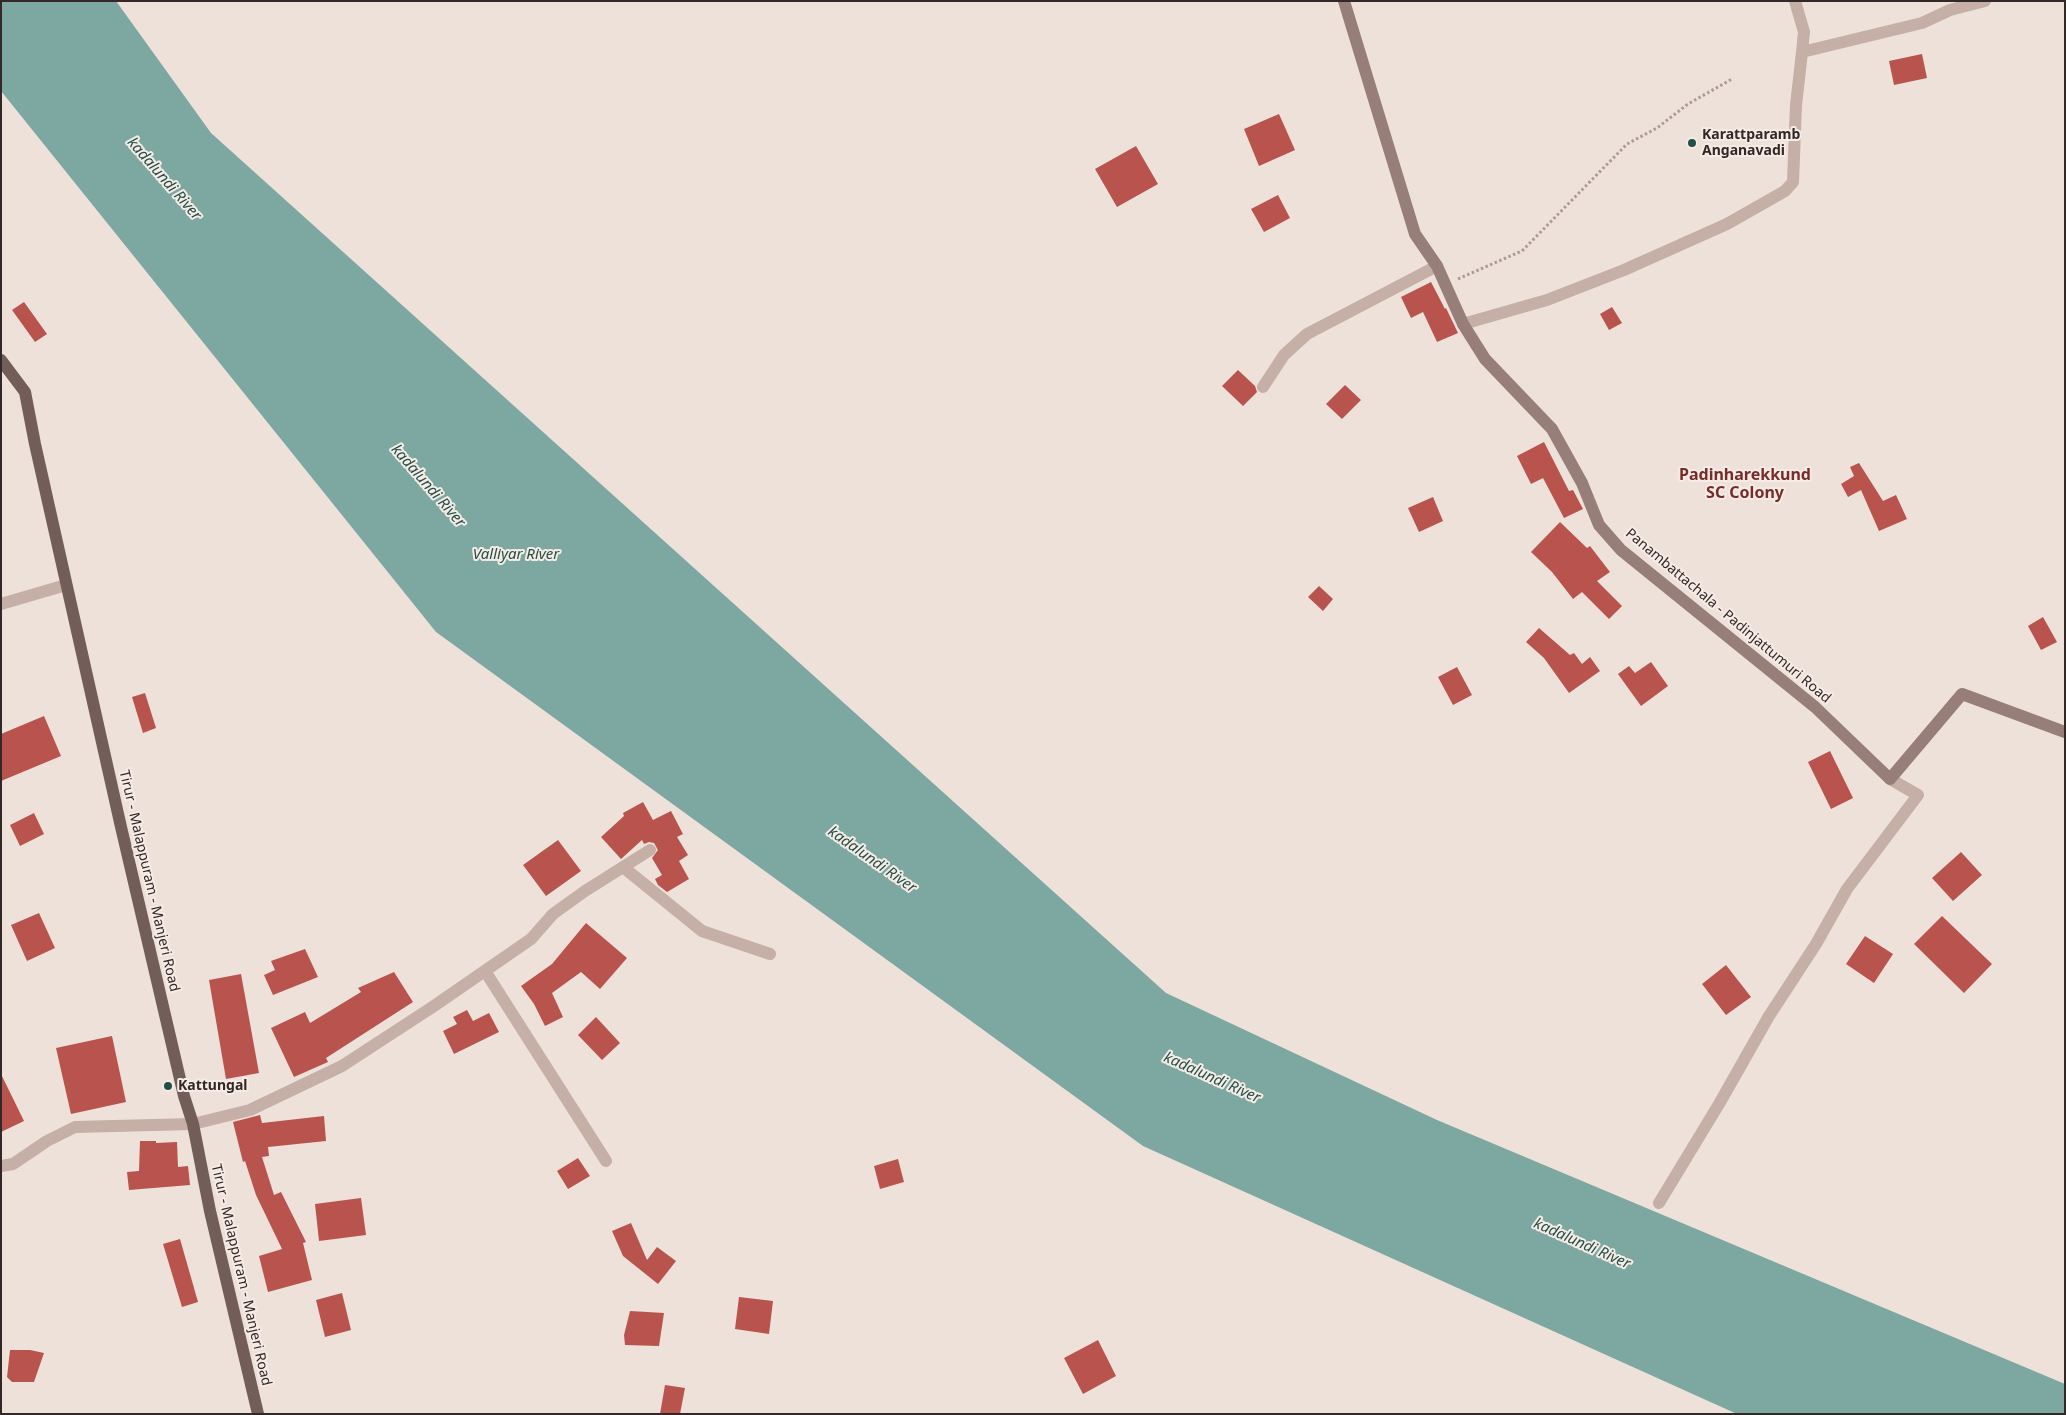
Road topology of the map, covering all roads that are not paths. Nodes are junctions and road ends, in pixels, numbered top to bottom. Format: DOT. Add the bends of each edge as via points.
graph roads {
  1 [pos="1344,1"];
  2 [pos="1795,1"];
  3 [pos="1985,1"];
  4 [pos="1802,52"];
  5 [pos="1437,266"];
  6 [pos="1463,324"];
  7 [pos="1,360"];
  8 [pos="1263,387"];
  9 [pos="66,586"];
  10 [pos="1,604"];
  11 [pos="2065,732"];
  12 [pos="1890,779"];
  13 [pos="650,850"];
  14 [pos="623,868"];
  15 [pos="770,954"];
  16 [pos="484,971"];
  17 [pos="192,1124"];
  18 [pos="606,1161"];
  19 [pos="1,1166"];
  20 [pos="1659,1202"];
  21 [pos="258,1414"];
  1 -- 5 [label="main road, Panambattachala - Padinjattumuri Road" via="1415,234"];
  2 -- 4 [label="street" via="1804,32"];
  3 -- 4 [label="street" via="1950,10 1922,23"];
  4 -- 6 [label="street" via="1796,105 1794,176 1785,191 1727,224 1624,270 1547,300"];
  5 -- 6 [label="main road, Panambattachala - Padinjattumuri Road"];
  5 -- 8 [label="street" via="1306,334 1284,355"];
  6 -- 12 [label="main road, Panambattachala - Padinjattumuri Road" via="1485,359 1552,429 1582,483 1599,525 1621,550 1815,707"];
  7 -- 9 [label="main road, Tirur - Malappuram - Manjeri Road" via="25,392"];
  9 -- 10 [label="street"];
  9 -- 17 [label="main road, Tirur - Malappuram - Manjeri Road"];
  11 -- 12 [label="main road" via="1962,694"];
  12 -- 20 [label="street" via="1918,795 1847,889"];
  13 -- 14 [label="street"];
  14 -- 15 [label="street" via="702,930"];
  14 -- 16 [label="street" via="585,890 553,914 531,940"];
  16 -- 17 [label="street" via="342,1066 250,1110"];
  16 -- 18 [label="street"];
  17 -- 19 [label="street" via="75,1127 13,1164"];
  17 -- 21 [label="main road, Tirur - Malappuram - Manjeri Road"];
}
